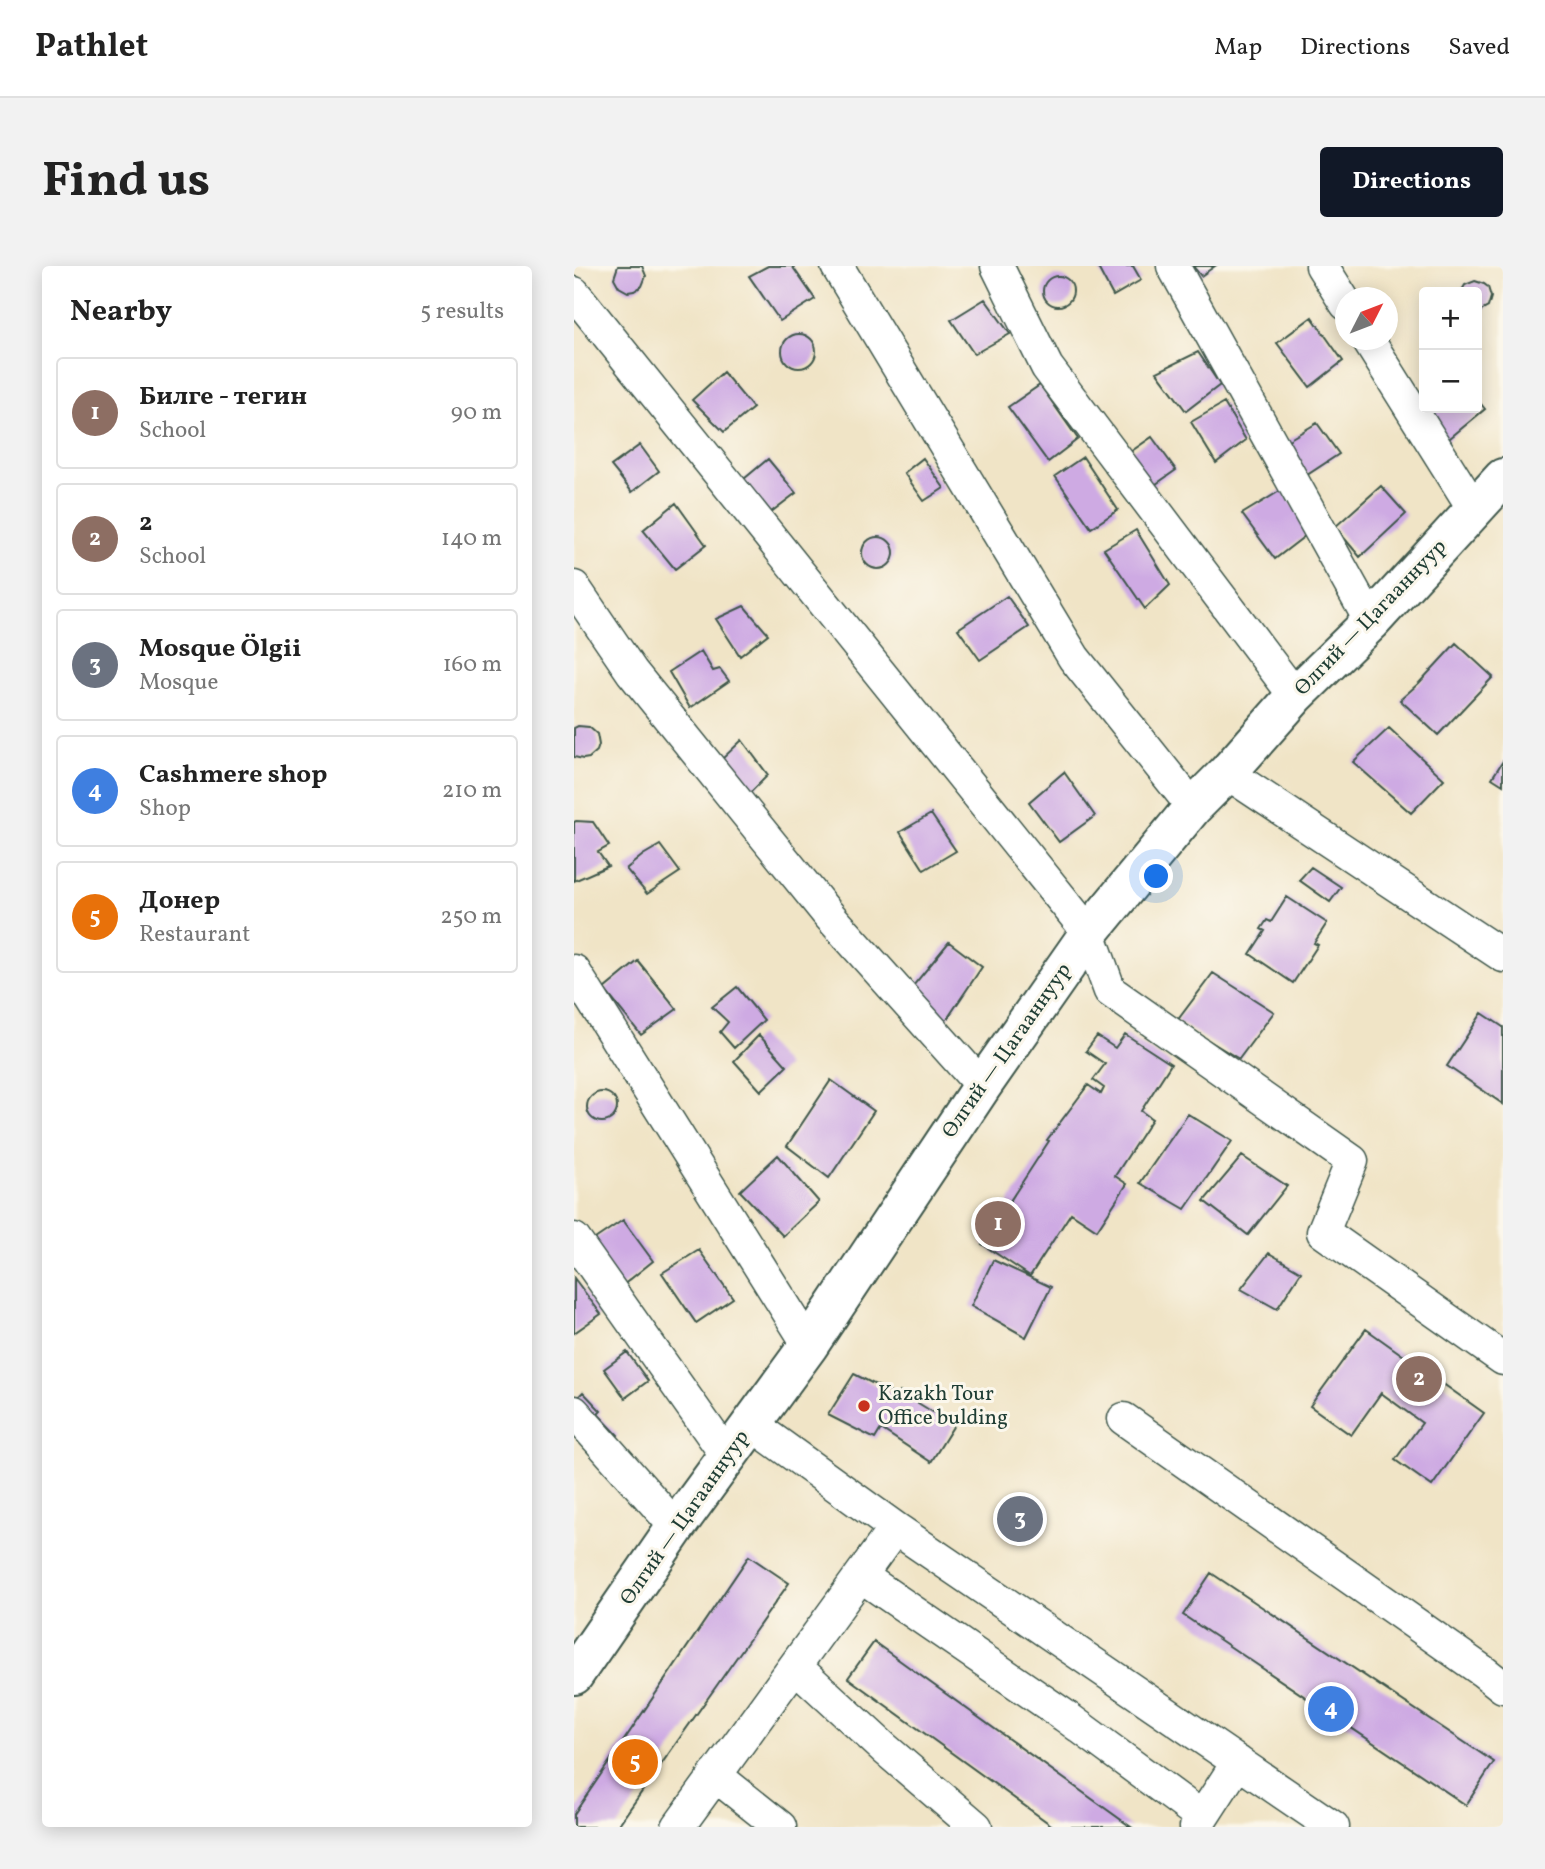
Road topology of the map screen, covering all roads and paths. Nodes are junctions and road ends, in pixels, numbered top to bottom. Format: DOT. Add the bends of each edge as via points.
graph roads {
  1 [pos="837,266"];
  2 [pos="997,266"];
  3 [pos="1172,266"];
  4 [pos="1322,266"];
  5 [pos="1335,287"];
  6 [pos="574,293"];
  7 [pos="1374,350"];
  8 [pos="1503,478"];
  9 [pos="1474,509"];
  10 [pos="574,587"];
  11 [pos="1371,622"];
  12 [pos="1295,696"];
  13 [pos="1227,774"];
  14 [pos="1193,807"];
  15 [pos="1089,933"];
  16 [pos="1503,956"];
  17 [pos="574,971"];
  18 [pos="982,1086"];
  19 [pos="574,1239"];
  20 [pos="808,1345"];
  21 [pos="1503,1359"];
  22 [pos="574,1412"];
  23 [pos="1124,1419"];
  24 [pos="751,1424"];
  25 [pos="727,1456"];
  26 [pos="676,1527"];
  27 [pos="895,1528"];
  28 [pos="861,1576"];
  29 [pos="795,1667"];
  30 [pos="574,1675"];
  31 [pos="1503,1687"];
  32 [pos="1238,1762"];
  33 [pos="715,1775"];
  34 [pos="1199,1822"];
  35 [pos="678,1827"];
  36 [pos="780,1827"];
  37 [pos="976,1827"];
  38 [pos="1333,1827"];
  1 -- 14 [label="street" via="1074,658"];
  2 -- 12 [label="street" via="1047,367"];
  3 -- 11 [label="street"];
  4 -- 5 [label="street"];
  6 -- 15 [label="street"];
  7 -- 9 [label="street"];
  8 -- 9 [label="highway, Өлгий — Цагааннуур"];
  9 -- 11 [label="highway, Өлгий — Цагааннуур"];
  10 -- 18 [label="street" via="632,672 827,913"];
  11 -- 12 [label="highway, Өлгий — Цагааннуур"];
  12 -- 13 [label="highway, Өлгий — Цагааннуур"];
  13 -- 14 [label="highway, Өлгий — Цагааннуур"];
  13 -- 16 [label="street"];
  14 -- 15 [label="highway, Өлгий — Цагааннуур"];
  15 -- 18 [label="highway, Өлгий — Цагааннуур"];
  15 -- 21 [label="street" via="1110,991 1352,1161 1323,1233"];
  17 -- 20 [label="street"];
  18 -- 20 [label="highway, Өлгий — Цагааннуур"];
  19 -- 25 [label="street"];
  20 -- 24 [label="highway, Өлгий — Цагааннуур"];
  22 -- 26 [label="street"];
  23 -- 31 [label="street"];
  24 -- 25 [label="highway, Өлгий — Цагааннуур"];
  24 -- 27 [label="street"];
  25 -- 26 [label="highway, Өлгий — Цагааннуур"];
  26 -- 30 [label="highway, Өлгий — Цагааннуур"];
  27 -- 28 [label="street"];
  27 -- 32 [label="street"];
  28 -- 29 [label="street"];
  28 -- 34 [label="street" via="1065,1716"];
  29 -- 33 [label="street"];
  29 -- 37 [label="street"];
  32 -- 34 [label="street"];
  32 -- 38 [label="street"];
  33 -- 35 [label="street"];
  33 -- 36 [label="street"];
}
